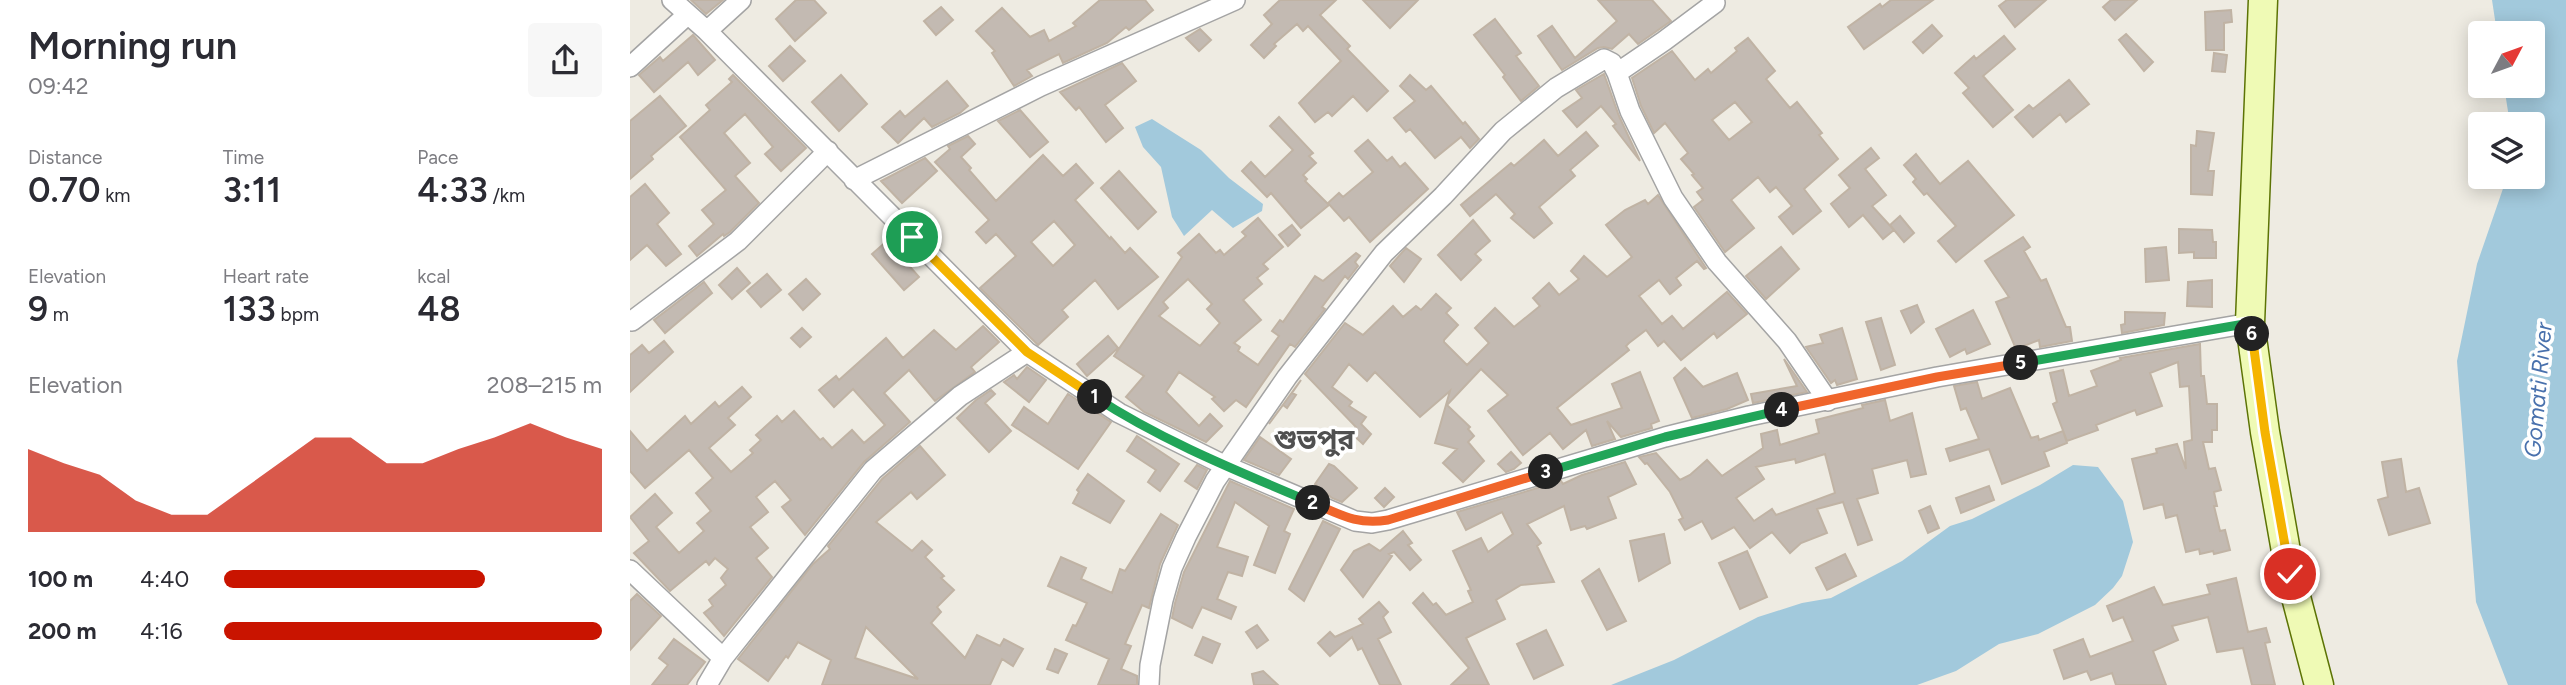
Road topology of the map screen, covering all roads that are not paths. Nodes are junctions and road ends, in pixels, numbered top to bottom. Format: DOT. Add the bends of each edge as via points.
graph roads {
  1 [pos="672,0"];
  2 [pos="741,0"];
  3 [pos="1235,0"];
  4 [pos="2263,0"];
  5 [pos="1715,3"];
  6 [pos="687,15"];
  7 [pos="707,31"];
  8 [pos="630,67"];
  9 [pos="1617,73"];
  10 [pos="828,151"];
  11 [pos="854,180"];
  12 [pos="632,321"];
  13 [pos="2250,323"];
  14 [pos="1027,352"];
  15 [pos="1828,401"];
  16 [pos="1226,466"];
  17 [pos="630,570"];
  18 [pos="723,658"];
  19 [pos="707,685"];
  20 [pos="1149,685"];
  21 [pos="2319,685"];
  1 -- 6 [label="street"];
  2 -- 7 [label="street"];
  3 -- 11 [label="street" via="1041,86"];
  4 -- 13 [label="street"];
  5 -- 9 [label="street"];
  6 -- 7 [label="street"];
  6 -- 8 [label="street"];
  7 -- 10 [label="street"];
  9 -- 15 [label="street" via="1630,111 1673,198 1717,262 1787,341"];
  9 -- 16 [label="street" via="1604,59 1556,88 1503,131 1384,253 1287,377"];
  10 -- 11 [label="street"];
  10 -- 12 [label="street" via="738,241"];
  11 -- 14 [label="street"];
  13 -- 15 [label="street" via="1937,377"];
  13 -- 21 [label="street" via="2290,574"];
  14 -- 16 [label="street" via="1119,413"];
  14 -- 18 [label="street" via="960,396 873,470"];
  15 -- 16 [label="street" via="1665,437 1372,523 1355,521"];
  16 -- 20 [label="street" via="1172,568 1156,631"];
  17 -- 18 [label="street"];
  18 -- 19 [label="street"];
}
